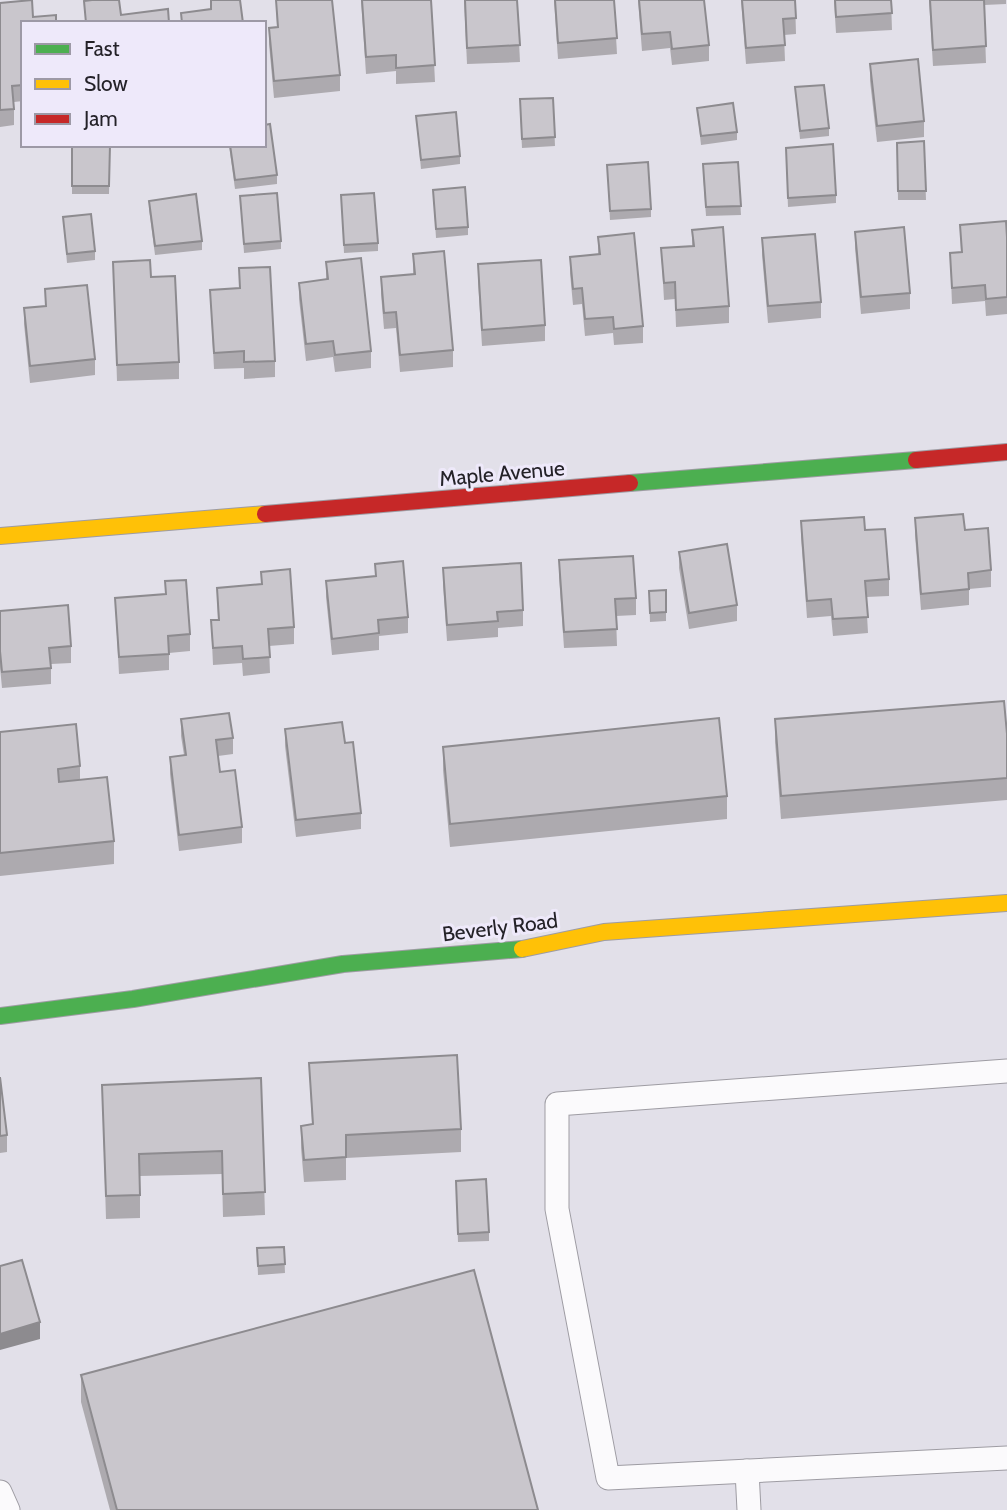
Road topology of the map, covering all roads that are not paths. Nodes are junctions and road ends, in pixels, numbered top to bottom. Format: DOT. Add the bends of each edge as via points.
graph roads {
  1 [pos="1007,452"];
  2 [pos="0,536"];
  3 [pos="1007,903"];
  4 [pos="0,1016"];
  5 [pos="1007,1071"];
  6 [pos="1007,1458"];
  7 [pos="747,1471"];
  8 [pos="0,1492"];
  9 [pos="8,1510"];
  10 [pos="749,1510"];
  1 -- 2 [label="street, Maple Avenue"];
  3 -- 4 [label="street, Beverly Road" via="604,932 514,951 343,964"];
  5 -- 7 [label="lane" via="557,1104 557,1209 608,1478"];
  6 -- 7 [label="lane"];
  7 -- 10 [label="lane"];
  8 -- 9 [label="lane"];
}
